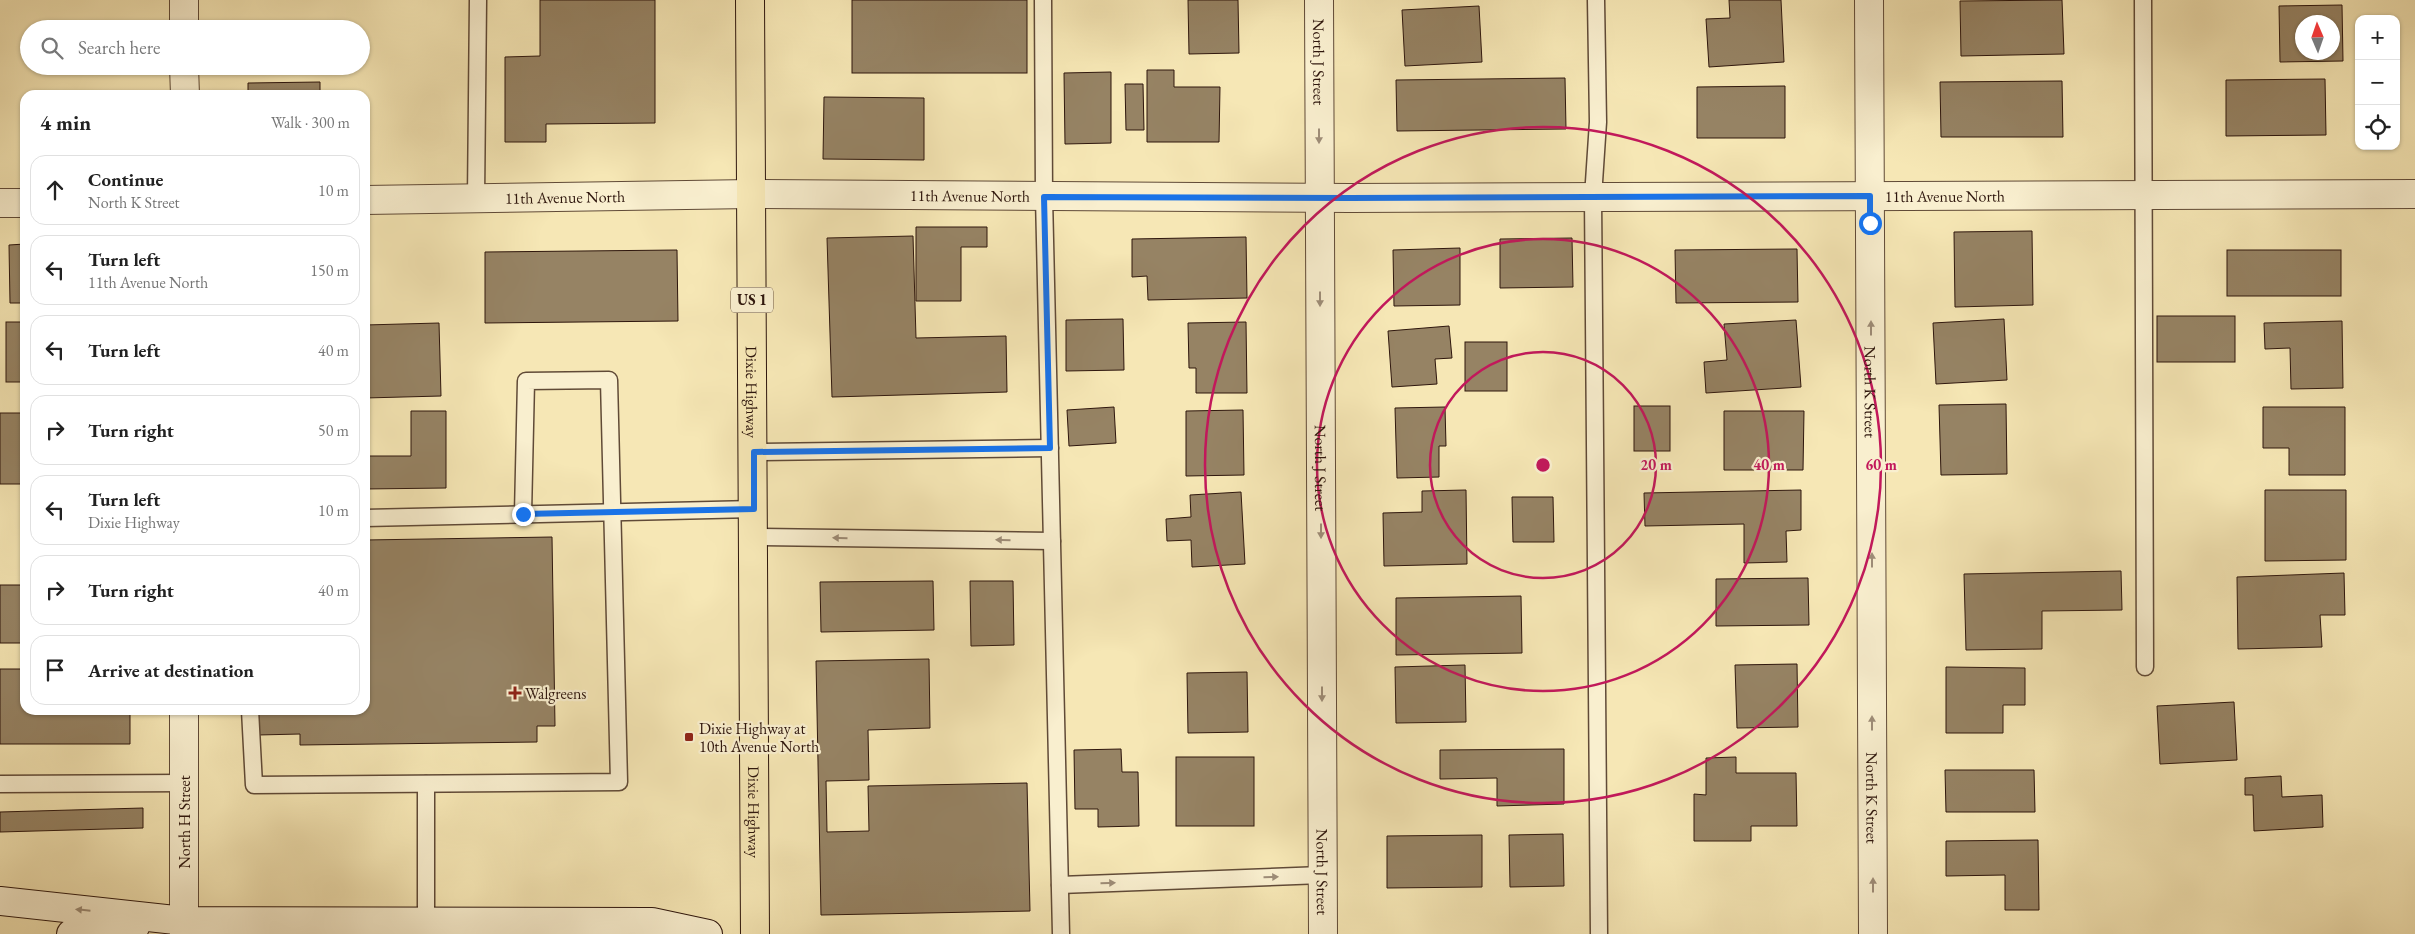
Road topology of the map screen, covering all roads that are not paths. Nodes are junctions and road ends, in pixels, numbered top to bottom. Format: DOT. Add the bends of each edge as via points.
graph roads {
  1 [pos="184,0"];
  2 [pos="478,0"];
  3 [pos="750,0"];
  4 [pos="1044,0"];
  5 [pos="1319,0"];
  6 [pos="1596,0"];
  7 [pos="1869,0"];
  8 [pos="2143,0"];
  9 [pos="184,20"];
  10 [pos="184,75"];
  11 [pos="185,90"];
  12 [pos="751,194"];
  13 [pos="2415,194"];
  14 [pos="2144,195"];
  15 [pos="1870,196"];
  16 [pos="1044,197"];
  17 [pos="1593,197"];
  18 [pos="476,198"];
  19 [pos="1320,198"];
  20 [pos="370,200"];
  21 [pos="0,203"];
  22 [pos="20,203"];
  23 [pos="1050,448"];
  24 [pos="754,452"];
  25 [pos="754,509"];
  26 [pos="613,512"];
  27 [pos="523,514"];
  28 [pos="370,518"];
  29 [pos="754,537"];
  30 [pos="1052,541"];
  31 [pos="2145,667"];
  32 [pos="184,715"];
  33 [pos="250,715"];
  34 [pos="184,783"];
  35 [pos="0,784"];
  36 [pos="426,784"];
  37 [pos="1322,876"];
  38 [pos="1060,885"];
  39 [pos="0,901"];
  40 [pos="426,921"];
  41 [pos="184,927"];
  42 [pos="460,928"];
  43 [pos="70,934"];
  44 [pos="708,934"];
  45 [pos="755,934"];
  46 [pos="1061,934"];
  47 [pos="1323,934"];
  48 [pos="1598,934"];
  49 [pos="1873,934"];
  1 -- 9 [label="street"];
  2 -- 18 [label="lane"];
  3 -- 12 [label="main road, Dixie Highway / US 1"];
  4 -- 16 [label="lane"];
  5 -- 19 [label="street, North J Street, one-way"];
  6 -- 17 [label="lane" via="1598,122"];
  7 -- 15 [label="street, North K Street"];
  8 -- 14 [label="lane"];
  10 -- 11 [label="street"];
  12 -- 16 [label="street, 11th Avenue North"];
  12 -- 18 [label="street, 11th Avenue North"];
  12 -- 24 [label="main road, Dixie Highway / US 1"];
  13 -- 14 [label="street, 11th Avenue North"];
  14 -- 15 [label="street, 11th Avenue North"];
  14 -- 31 [label="lane"];
  15 -- 17 [label="street, 11th Avenue North"];
  49 -- 15 [label="street, North K Street, one-way"];
  16 -- 19 [label="street, 11th Avenue North"];
  16 -- 23 [label="lane"];
  17 -- 19 [label="street, 11th Avenue North"];
  17 -- 48 [label="lane"];
  18 -- 20 [label="street, 11th Avenue North"];
  19 -- 37 [label="street, North J Street, one-way"];
  21 -- 22 [label="street"];
  23 -- 24 [label="lane"];
  23 -- 30 [label="lane"];
  24 -- 25 [label="main road, Dixie Highway / US 1"];
  25 -- 26 [label="lane"];
  25 -- 29 [label="main road, Dixie Highway / US 1"];
  26 -- 27 [label="lane"];
  26 -- 27 [label="lane" via="609,380 526,381"];
  26 -- 36 [label="lane" via="619,782"];
  27 -- 28 [label="lane"];
  30 -- 29 [label="lane, one-way"];
  29 -- 45 [label="main road, Dixie Highway / US 1"];
  30 -- 38 [label="lane"];
  32 -- 34 [label="street, North H Street"];
  33 -- 36 [label="lane" via="254,785"];
  34 -- 35 [label="lane"];
  34 -- 41 [label="street, North H Street"];
  36 -- 40 [label="lane"];
  38 -- 37 [label="lane, one-way"];
  37 -- 47 [label="street, North J Street"];
  38 -- 46 [label="lane"];
  41 -- 39 [label="street, one-way"];
  40 -- 41 [label="street"];
  40 -- 42 [label="street"];
  41 -- 43 [label="street"];
  42 -- 44 [label="street" via="652,922"];
}
